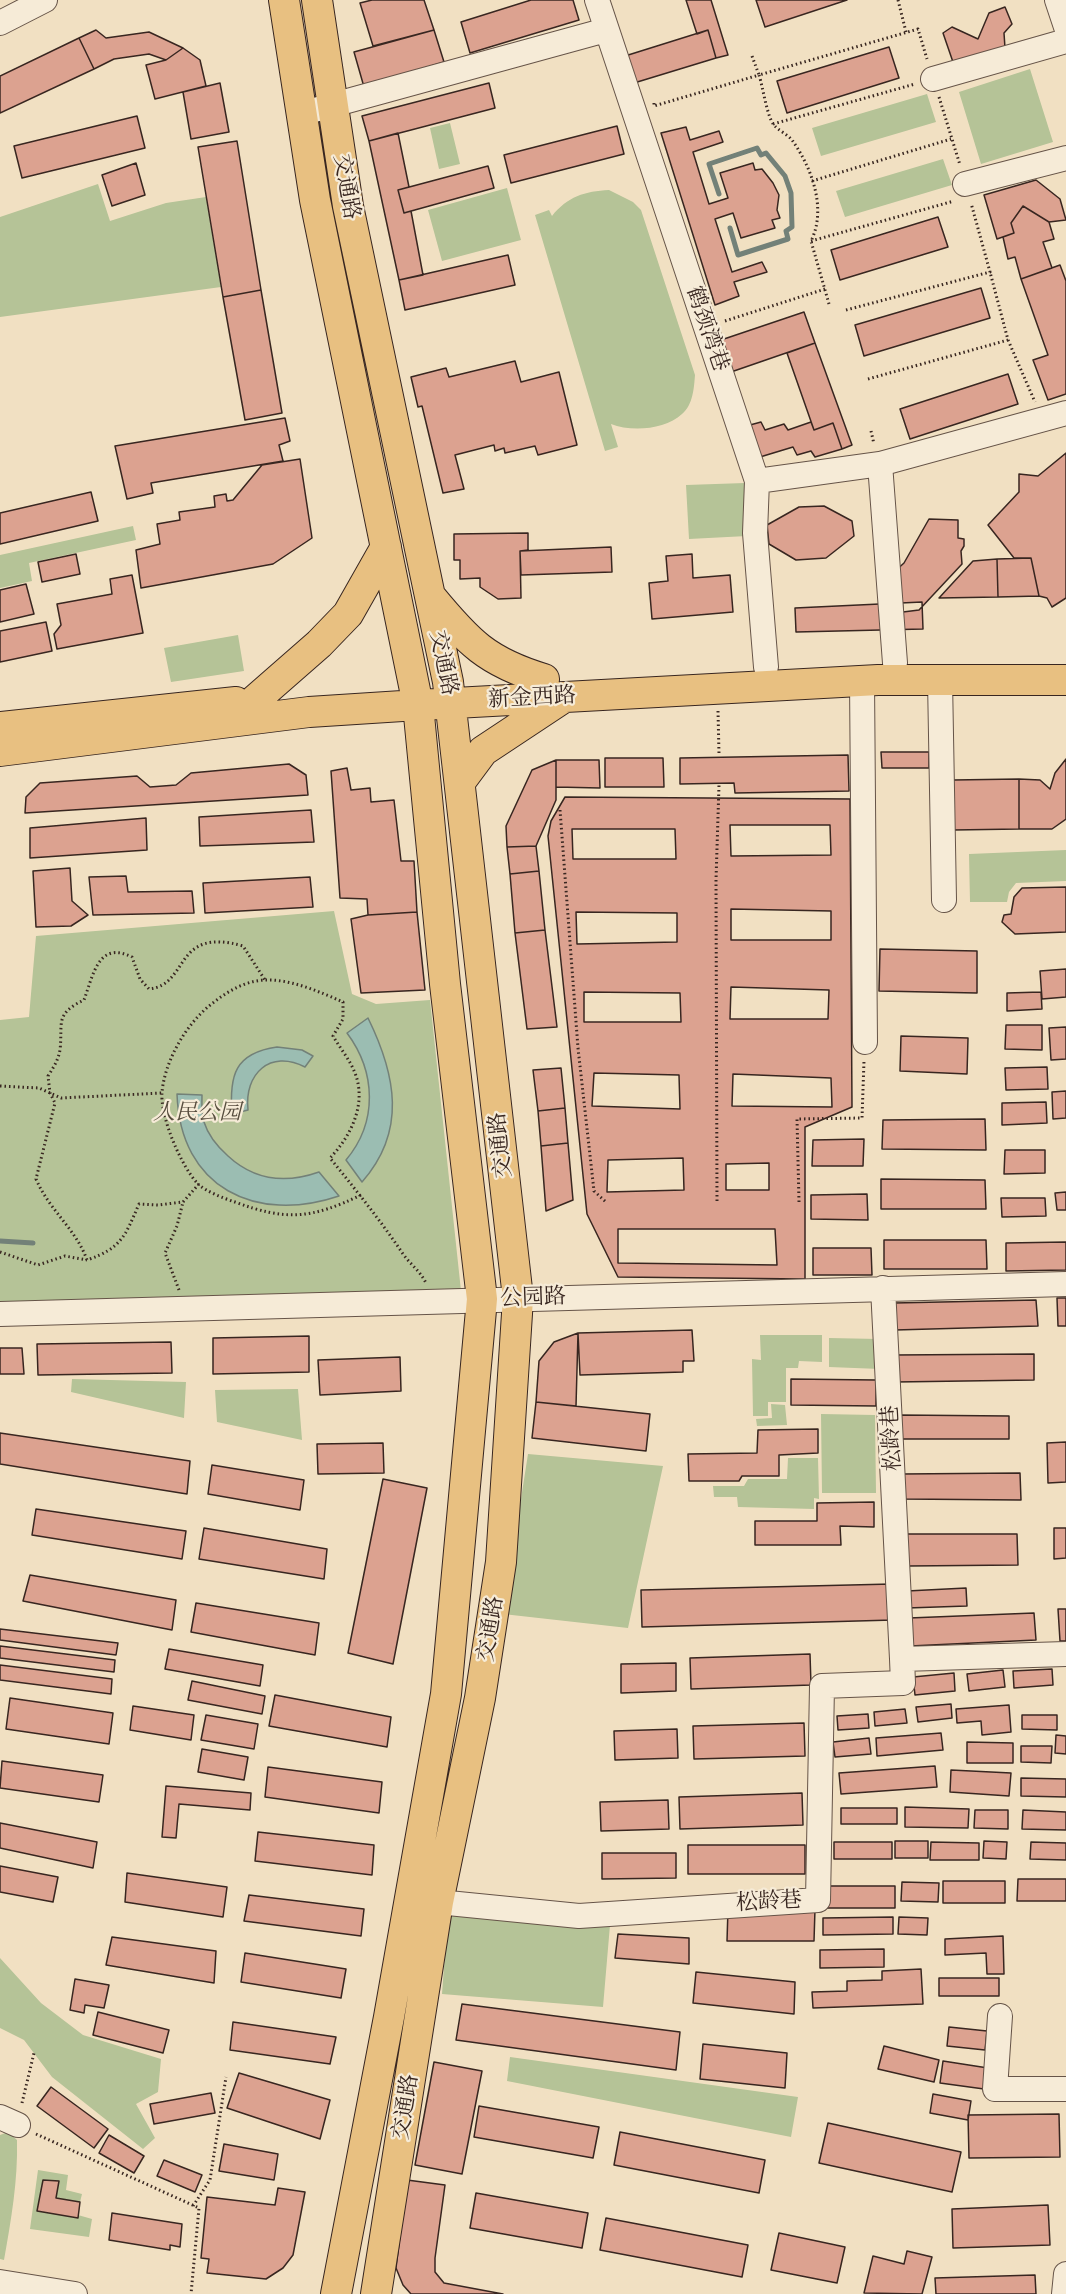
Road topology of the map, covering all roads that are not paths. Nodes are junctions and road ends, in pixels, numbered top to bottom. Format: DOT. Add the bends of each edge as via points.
graph roads {
  1 [pos="45,0"];
  2 [pos="284,0"];
  3 [pos="317,0"];
  4 [pos="597,0"];
  5 [pos="1057,0"];
  6 [pos="0,23"];
  7 [pos="1066,27"];
  8 [pos="606,30"];
  9 [pos="1066,40"];
  10 [pos="933,79"];
  11 [pos="331,105"];
  12 [pos="300,114"];
  13 [pos="1066,158"];
  14 [pos="967,190"];
  15 [pos="1066,413"];
  16 [pos="880,464"];
  17 [pos="757,481"];
  18 [pos="386,547"];
  19 [pos="428,593"];
  20 [pos="1066,662"];
  21 [pos="895,663"];
  22 [pos="766,667"];
  23 [pos="940,680"];
  24 [pos="1066,680"];
  25 [pos="862,681"];
  26 [pos="555,688"];
  27 [pos="449,693"];
  28 [pos="416,694"];
  29 [pos="255,700"];
  30 [pos="0,727"];
  31 [pos="0,751"];
  32 [pos="460,782"];
  33 [pos="944,900"];
  34 [pos="865,1042"];
  35 [pos="1066,1284"];
  36 [pos="883,1288"];
  37 [pos="518,1298"];
  38 [pos="482,1299"];
  39 [pos="0,1314"];
  40 [pos="1066,1654"];
  41 [pos="902,1659"];
  42 [pos="438,1902"];
  43 [pos="1000,2016"];
  44 [pos="1066,2089"];
  45 [pos="1066,2274"];
  46 [pos="0,2282"];
  47 [pos="75,2294"];
  48 [pos="336,2294"];
  49 [pos="376,2294"];
  50 [pos="1064,2294"];
  1 -- 6 [label="street"];
  2 -- 12 [label="main road, 交通路"];
  3 -- 11 [label="main road, 交通路"];
  4 -- 8 [label="street, 鹤颈湾巷"];
  5 -- 7 [label="street"];
  8 -- 11 [label="street"];
  8 -- 17 [label="street, 鹤颈湾巷"];
  9 -- 10 [label="street"];
  11 -- 12 [label="street"];
  11 -- 19 [label="main road, 交通路" via="348,206"];
  12 -- 18 [label="main road, 交通路"];
  13 -- 14 [label="street"];
  15 -- 16 [label="street"];
  16 -- 17 [label="street"];
  16 -- 21 [label="street"];
  17 -- 22 [label="street, 鹤颈湾巷" via="755,533"];
  18 -- 28 [label="main road, 交通路"];
  18 -- 29 [label="main road" via="348,614 320,644"];
  19 -- 26 [label="main road" via="475,648"];
  19 -- 27 [label="main road, 交通路"];
  20 -- 21 [label="main road, 新金西路"];
  21 -- 22 [label="main road, 新金西路"];
  22 -- 26 [label="main road, 新金西路"];
  23 -- 24 [label="main road, 新金西路"];
  23 -- 25 [label="main road, 新金西路"];
  23 -- 33 [label="street"];
  25 -- 26 [label="main road, 新金西路" via="717,688"];
  25 -- 34 [label="street"];
  26 -- 27 [label="main road, 新金西路"];
  26 -- 32 [label="main road" via="483,751"];
  27 -- 28 [label="main road, 新金西路"];
  27 -- 32 [label="main road, 交通路"];
  28 -- 29 [label="main road, 新金西路"];
  28 -- 31 [label="main road, 新金西路" via="309,712"];
  28 -- 38 [label="main road, 交通路"];
  29 -- 30 [label="main road, 新金西路"];
  32 -- 37 [label="main road, 交通路"];
  35 -- 36 [label="street, 公园路"];
  36 -- 37 [label="street, 公园路"];
  36 -- 41 [label="street, 松龄巷"];
  37 -- 38 [label="street, 公园路"];
  37 -- 42 [label="main road, 交通路" via="501,1562 480,1698"];
  38 -- 39 [label="street, 公园路"];
  38 -- 48 [label="main road, 交通路" via="446,1694"];
  40 -- 41 [label="street"];
  41 -- 42 [label="street, 松龄巷" via="903,1683 822,1686 818,1900 579,1916"];
  42 -- 49 [label="main road, 交通路"];
  43 -- 44 [label="street" via="995,2089"];
  45 -- 50 [label="street"];
  46 -- 47 [label="street"];
}
